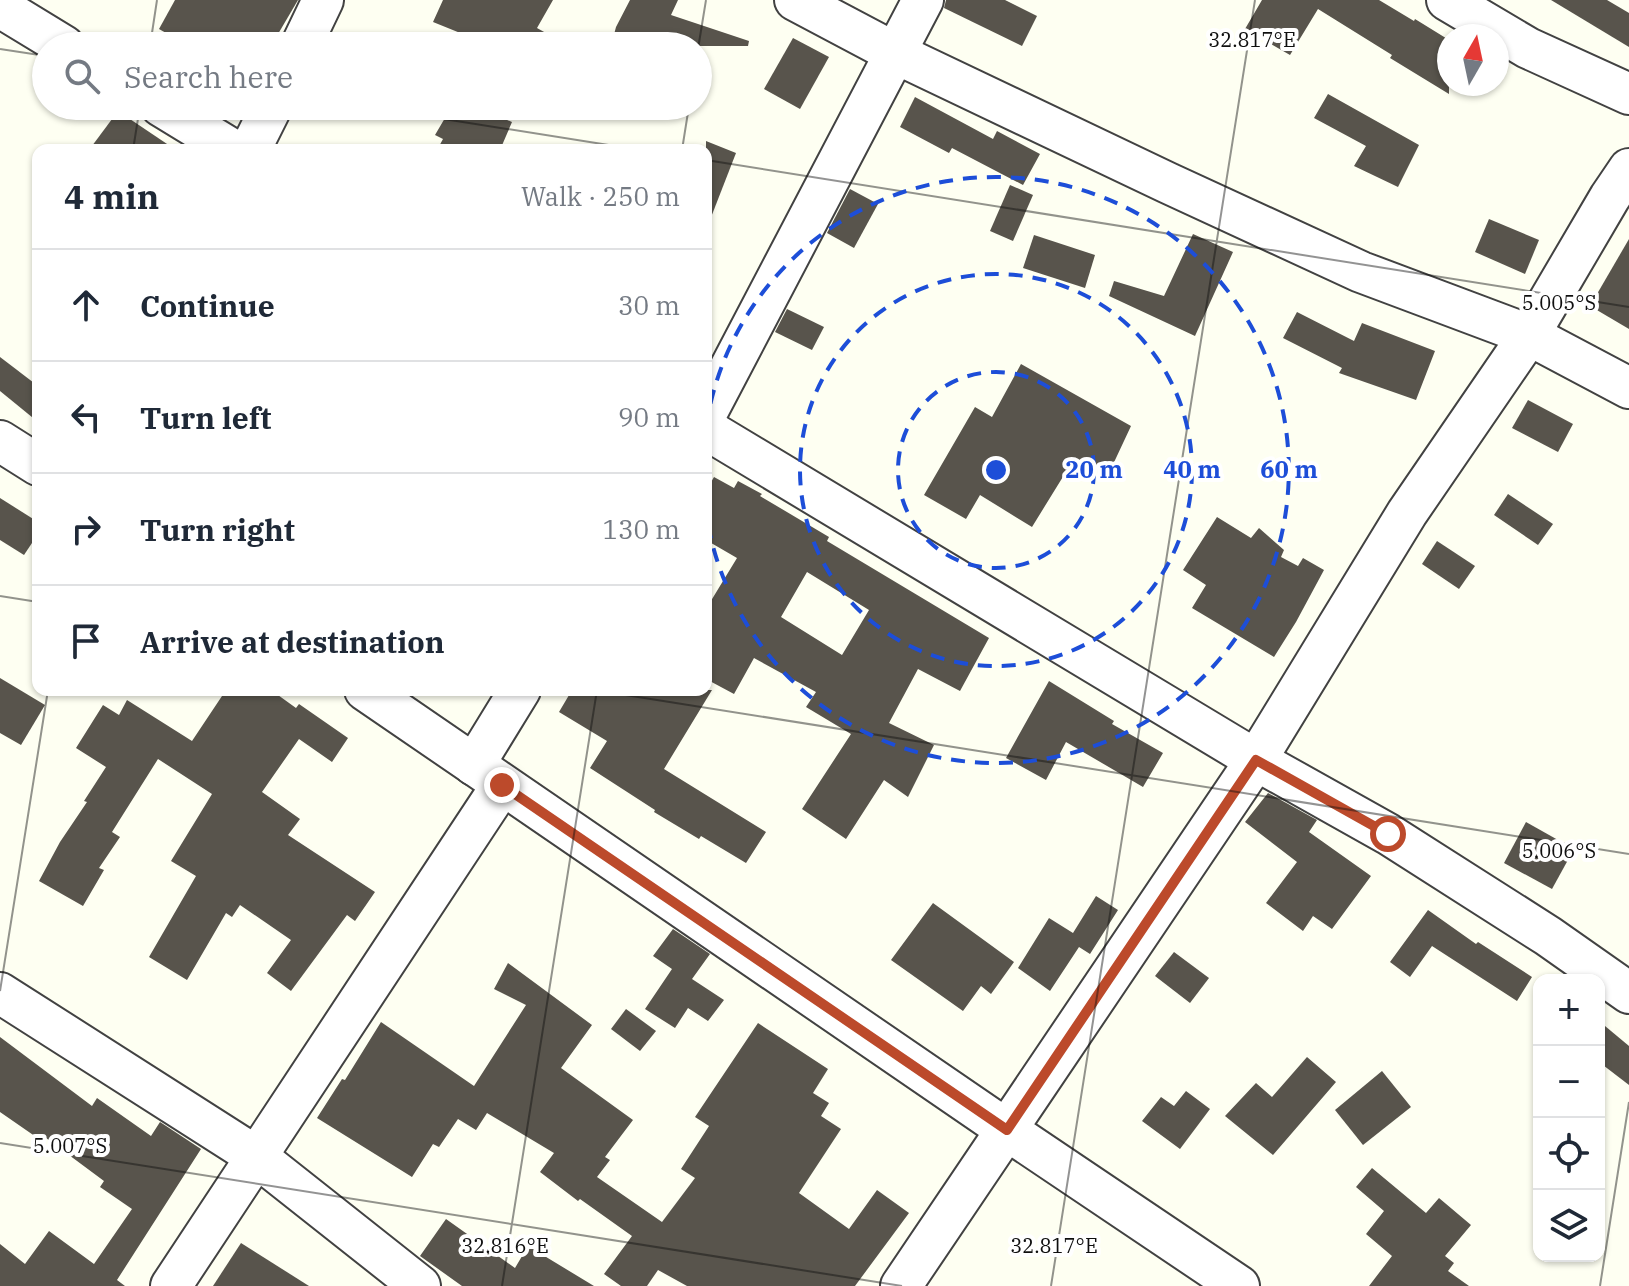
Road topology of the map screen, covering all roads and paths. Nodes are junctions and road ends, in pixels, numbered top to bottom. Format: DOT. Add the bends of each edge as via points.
graph roads {
  1 [pos="323,0"];
  2 [pos="795,0"];
  3 [pos="923,0"];
  4 [pos="1447,0"];
  5 [pos="0,7"];
  6 [pos="41,32"];
  7 [pos="308,32"];
  8 [pos="895,53"];
  9 [pos="1629,94"];
  10 [pos="185,120"];
  11 [pos="260,120"];
  12 [pos="226,144"];
  13 [pos="239,144"];
  14 [pos="1629,169"];
  15 [pos="1529,335"];
  16 [pos="1629,388"];
  17 [pos="712,403"];
  18 [pos="712,433"];
  19 [pos="374,696"];
  20 [pos="518,696"];
  21 [pos="1256,760"];
  22 [pos="488,775"];
  23 [pos="0,993"];
  24 [pos="1629,993"];
  25 [pos="1007,1130"];
  26 [pos="257,1157"];
  27 [pos="171,1286"];
  28 [pos="420,1286"];
  29 [pos="901,1286"];
  30 [pos="1239,1286"];
  1 -- 7 [label="street"];
  2 -- 8 [label="street"];
  3 -- 8 [label="street"];
  4 -- 9 [label="street" via="1528,48"];
  5 -- 6 [label="street"];
  8 -- 15 [label="street" via="1361,272"];
  8 -- 17 [label="street"];
  10 -- 12 [label="street"];
  11 -- 13 [label="street"];
  14 -- 15 [label="street"];
  15 -- 16 [label="street"];
  15 -- 21 [label="street" via="1407,513"];
  18 -- 21 [label="street"];
  19 -- 22 [label="street"];
  20 -- 22 [label="street"];
  21 -- 24 [label="street" via="1388,834"];
  21 -- 25 [label="street"];
  22 -- 25 [label="street"];
  22 -- 26 [label="street"];
  23 -- 26 [label="street"];
  25 -- 29 [label="street"];
  25 -- 30 [label="street"];
  26 -- 27 [label="street"];
  26 -- 28 [label="street"];
}
